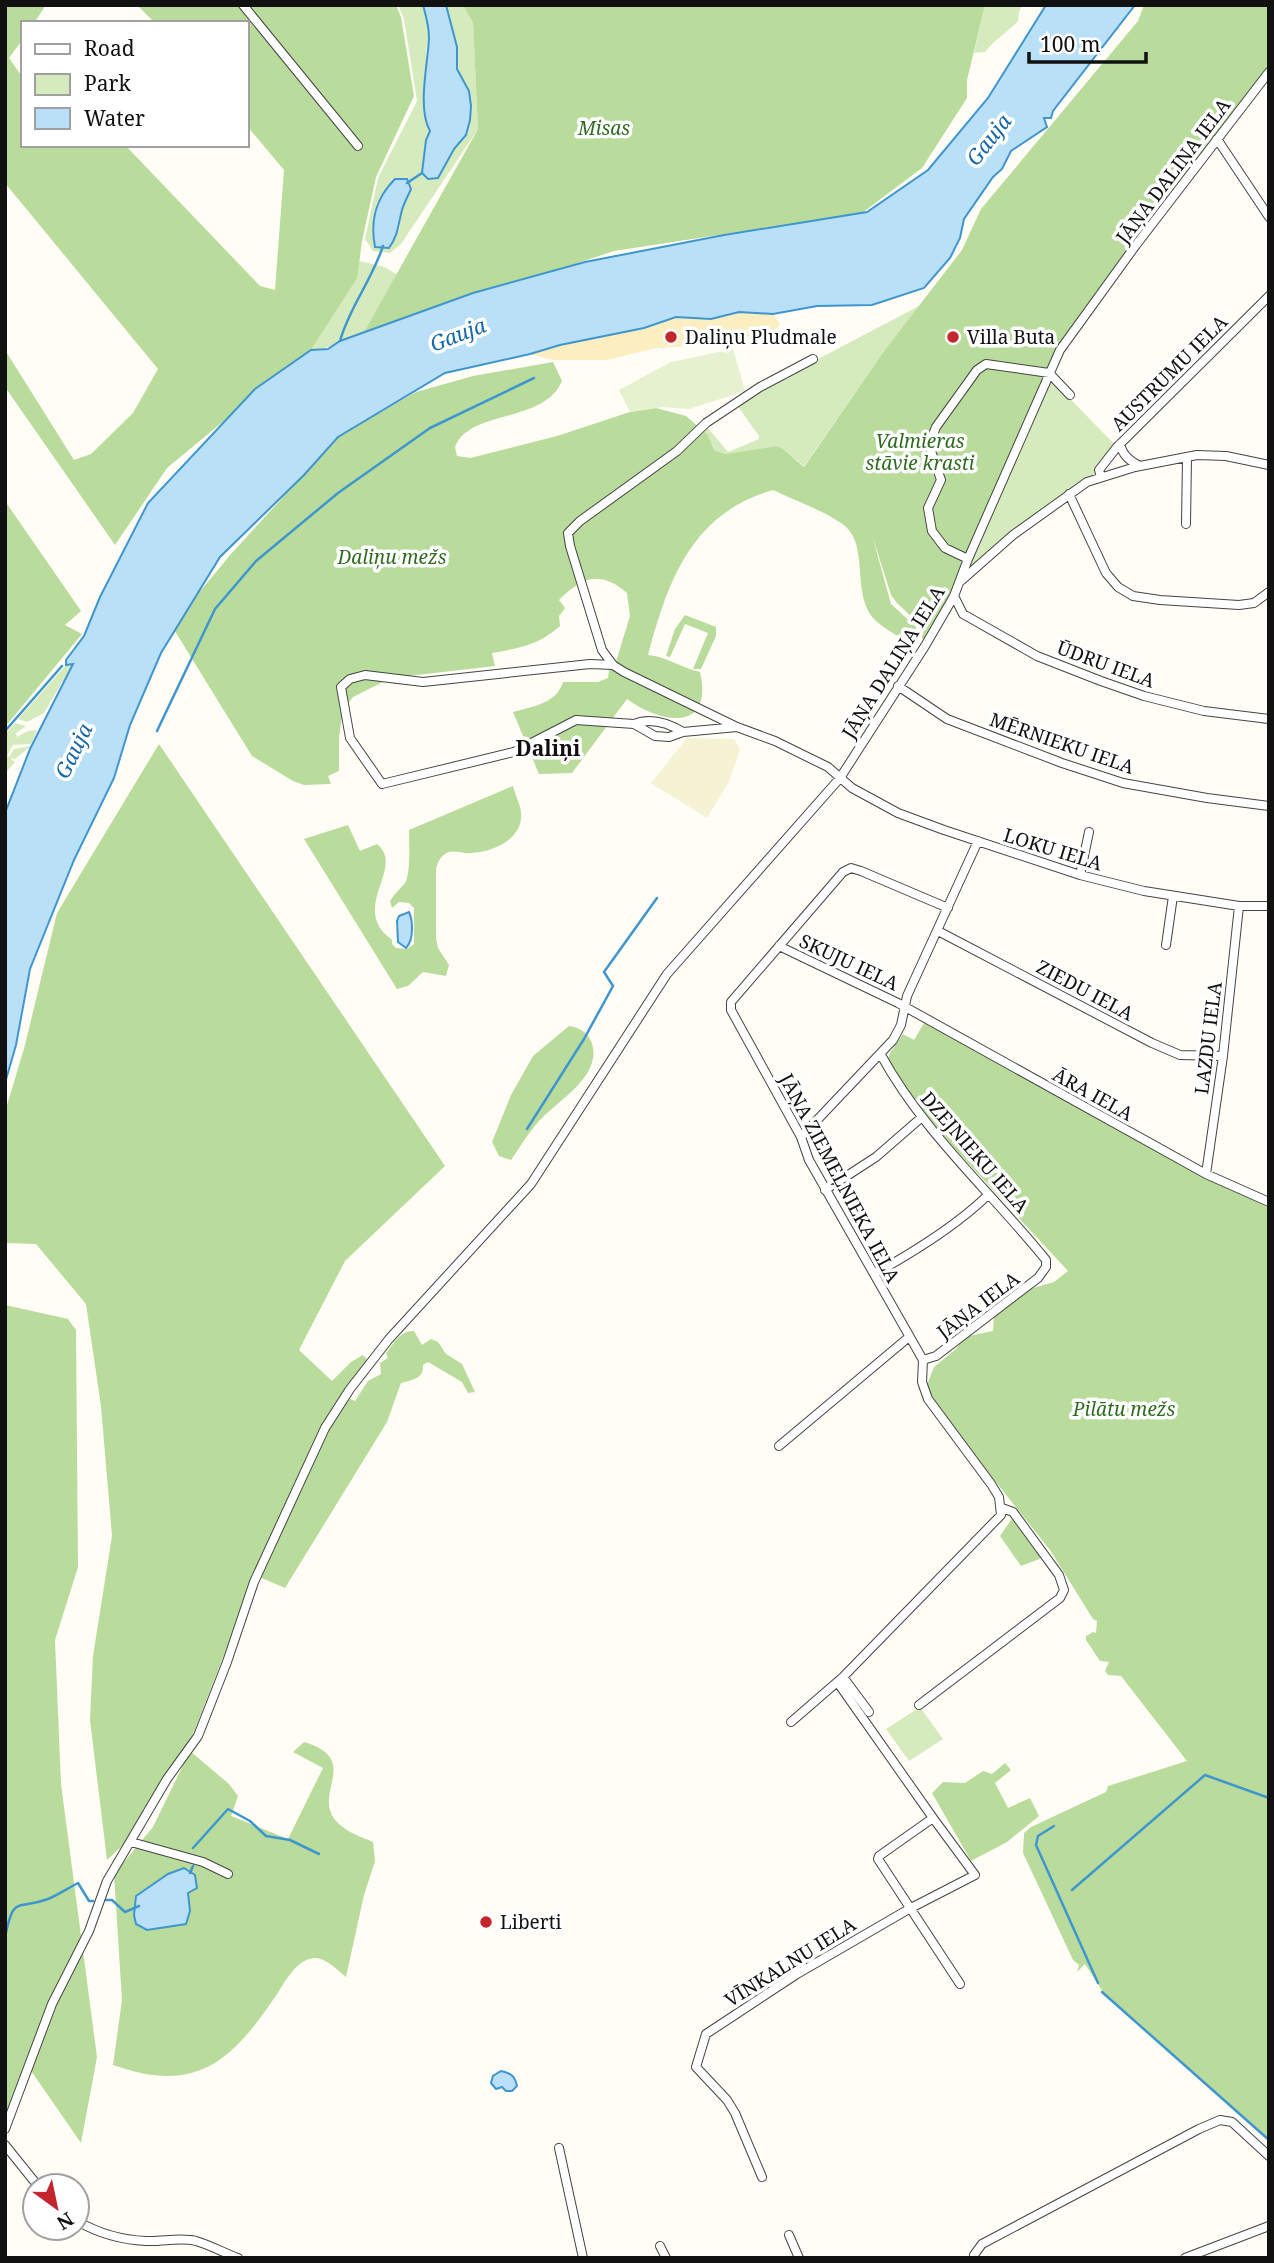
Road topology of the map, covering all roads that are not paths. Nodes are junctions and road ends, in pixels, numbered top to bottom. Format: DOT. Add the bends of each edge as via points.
graph roads {
  1 [pos="243,5"];
  2 [pos="1269,72"];
  3 [pos="1217,139"];
  4 [pos="358,146"];
  5 [pos="1269,217"];
  6 [pos="1269,296"];
  7 [pos="813,359"];
  8 [pos="1049,373"];
  9 [pos="1070,395"];
  10 [pos="1120,444"];
  11 [pos="1187,458"];
  12 [pos="1269,465"];
  13 [pos="1140,466"];
  14 [pos="1101,477"];
  15 [pos="1069,494"];
  16 [pos="1186,524"];
  17 [pos="968,559"];
  18 [pos="962,580"];
  19 [pos="1269,592"];
  20 [pos="954,596"];
  21 [pos="613,666"];
  22 [pos="898,686"];
  23 [pos="1269,719"];
  24 [pos="635,724"];
  25 [pos="737,727"];
  26 [pos="683,732"];
  27 [pos="840,778"];
  28 [pos="1269,806"];
  29 [pos="1089,832"];
  30 [pos="978,841"];
  31 [pos="1080,875"];
  32 [pos="1173,897"];
  33 [pos="1238,906"];
  34 [pos="1269,906"];
  35 [pos="948,908"];
  36 [pos="938,931"];
  37 [pos="779,946"];
  38 [pos="1166,946"];
  39 [pos="905,1007"];
  40 [pos="881,1055"];
  41 [pos="1223,1056"];
  42 [pos="922,1117"];
  43 [pos="801,1137"];
  44 [pos="1206,1174"];
  45 [pos="825,1190"];
  46 [pos="988,1195"];
  47 [pos="1269,1202"];
  48 [pos="1046,1267"];
  49 [pos="874,1274"];
  50 [pos="909,1337"];
  51 [pos="923,1360"];
  52 [pos="779,1446"];
  53 [pos="1002,1508"];
  54 [pos="841,1680"];
  55 [pos="919,1705"];
  56 [pos="869,1712"];
  57 [pos="791,1722"];
  58 [pos="933,1818"];
  59 [pos="131,1842"];
  60 [pos="228,1874"];
  61 [pos="909,1909"];
  62 [pos="960,1984"];
  63 [pos="5,2129"];
  64 [pos="5,2145"];
  65 [pos="559,2148"];
  66 [pos="1269,2156"];
  67 [pos="27,2172"];
  68 [pos="762,2177"];
  69 [pos="1269,2226"];
  70 [pos="91,2228"];
  71 [pos="789,2235"];
  72 [pos="660,2246"];
  73 [pos="238,2258"];
  74 [pos="583,2258"];
  75 [pos="666,2258"];
  76 [pos="799,2258"];
  77 [pos="975,2258"];
  78 [pos="1185,2258"];
  1 -- 4 [label="street"];
  2 -- 3 [label="street, JĀŅA DALIŅA IELA"];
  3 -- 5 [label="street"];
  3 -- 8 [label="street, JĀŅA DALIŅA IELA" via="1089,308"];
  6 -- 10 [label="street, AUSTRUMU IELA"];
  7 -- 21 [label="street" via="706,423 677,451 568,533 600,643"];
  8 -- 9 [label="street"];
  8 -- 17 [label="street, JĀŅA DALIŅA IELA"];
  8 -- 17 [label="street" via="986,364 936,427 929,445 941,481 928,508 932,531 945,548"];
  10 -- 13 [label="street" via="1130,461"];
  10 -- 14 [label="street, AUSTRUMU IELA" via="1098,470"];
  11 -- 12 [label="street" via="1226,456"];
  11 -- 13 [label="street"];
  11 -- 16 [label="street"];
  13 -- 14 [label="street"];
  14 -- 15 [label="street"];
  15 -- 18 [label="street"];
  15 -- 19 [label="street" via="1107,573 1133,596 1239,605 1254,603"];
  17 -- 18 [label="street, JĀŅA DALIŅA IELA"];
  18 -- 20 [label="street, JĀŅA DALIŅA IELA"];
  20 -- 22 [label="street, JĀŅA DALIŅA IELA"];
  20 -- 23 [label="street, ŪDRU IELA" via="963,614 973,620 1037,656 1101,681 1204,711"];
  21 -- 24 [label="street" via="590,664 423,682 365,675 341,687 350,738 382,784 514,752 576,720"];
  21 -- 25 [label="street, LOKU IELA"];
  22 -- 27 [label="street, JĀŅA DALIŅA IELA"];
  22 -- 28 [label="street, MĒRNIEKU IELA" via="947,719 1062,764 1123,783"];
  24 -- 26 [label="street" via="662,722"];
  24 -- 26 [label="street" via="655,736"];
  25 -- 26 [label="street"];
  25 -- 27 [label="street, LOKU IELA" via="828,767"];
  27 -- 30 [label="street, LOKU IELA" via="898,813"];
  27 -- 59 [label="street, JĀŅA DALIŅA IELA" via="667,974 531,1184 389,1339 350,1389 325,1428 254,1582 198,1735"];
  29 -- 31 [label="street"];
  30 -- 31 [label="street, LOKU IELA"];
  30 -- 35 [label="street"];
  31 -- 32 [label="street, LOKU IELA"];
  32 -- 33 [label="street, LOKU IELA"];
  32 -- 38 [label="street"];
  33 -- 34 [label="street, LOKU IELA"];
  33 -- 41 [label="street, LAZDU IELA"];
  35 -- 36 [label="street"];
  35 -- 37 [label="street" via="851,868"];
  36 -- 39 [label="street"];
  36 -- 41 [label="street, ZIEDU IELA" via="1152,1043 1180,1055"];
  37 -- 39 [label="street, SKUJU IELA"];
  37 -- 43 [label="street, JĀŅA ZIEMEĻNIEKA IELA" via="731,1002 731,1010"];
  39 -- 40 [label="street" via="901,1025"];
  39 -- 44 [label="street, ĀRA IELA"];
  40 -- 42 [label="street, DZEJNIEKU IELA"];
  40 -- 43 [label="street"];
  41 -- 44 [label="street, LAZDU IELA"];
  42 -- 45 [label="street" via="876,1157"];
  42 -- 46 [label="street, DZEJNIEKU IELA"];
  43 -- 45 [label="street, JĀŅA ZIEMEĻNIEKA IELA"];
  44 -- 47 [label="street, ĀRA IELA"];
  45 -- 49 [label="street, JĀŅA ZIEMEĻNIEKA IELA"];
  46 -- 48 [label="street, DZEJNIEKU IELA" via="1028,1237 1046,1260"];
  46 -- 49 [label="street" via="932,1239"];
  48 -- 51 [label="street, JĀŅA IELA" via="990,1316 936,1356"];
  49 -- 50 [label="street, JĀŅA ZIEMEĻNIEKA IELA"];
  50 -- 51 [label="street, JĀŅA ZIEMEĻNIEKA IELA"];
  50 -- 52 [label="street"];
  51 -- 53 [label="street" via="922,1382 928,1399 991,1484"];
  53 -- 54 [label="street" via="990,1529"];
  53 -- 55 [label="street" via="1013,1512 1059,1575 1064,1590 1060,1598"];
  54 -- 56 [label="street"];
  54 -- 57 [label="street"];
  54 -- 58 [label="street"];
  58 -- 61 [label="street" via="878,1859"];
  58 -- 61 [label="street, VĪNKALNU IELA" via="975,1875"];
  59 -- 60 [label="street" via="203,1862"];
  59 -- 63 [label="street, JĀŅA DALIŅA IELA" via="107,1881 89,1931 52,2004"];
  61 -- 62 [label="street"];
  61 -- 68 [label="street, VĪNKALNU IELA" via="706,2034 695,2067 735,2113"];
  64 -- 67 [label="street"];
  65 -- 74 [label="street"];
  66 -- 77 [label="street" via="1232,2122 1220,2120 982,2244"];
  69 -- 78 [label="street"];
  70 -- 73 [label="street" via="125,2239 196,2241"];
  71 -- 76 [label="street"];
  72 -- 75 [label="street"];
}
